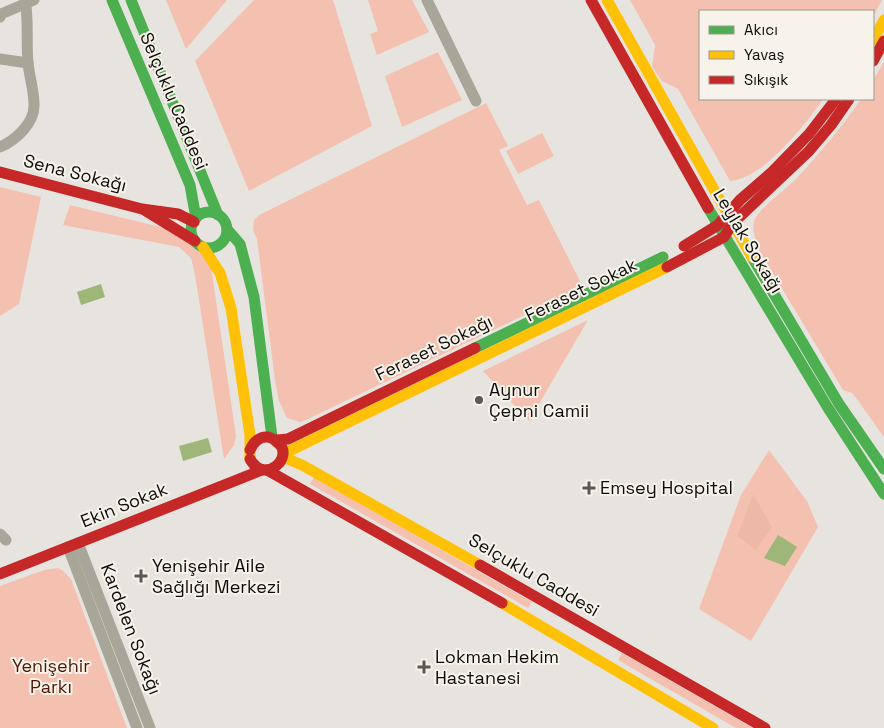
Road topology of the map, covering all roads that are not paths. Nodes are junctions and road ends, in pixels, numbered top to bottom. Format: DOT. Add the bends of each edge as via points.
graph roads {
  1 [pos="112,0"];
  2 [pos="131,0"];
  3 [pos="427,0"];
  4 [pos="590,0"];
  5 [pos="607,0"];
  6 [pos="29,1"];
  7 [pos="0,17"];
  8 [pos="884,20"];
  9 [pos="874,38"];
  10 [pos="884,41"];
  11 [pos="0,58"];
  12 [pos="874,59"];
  13 [pos="28,63"];
  14 [pos="835,100"];
  15 [pos="848,100"];
  16 [pos="476,101"];
  17 [pos="0,147"];
  18 [pos="0,172"];
  19 [pos="142,209"];
  20 [pos="728,212"];
  21 [pos="218,215"];
  22 [pos="195,220"];
  23 [pos="733,224"];
  24 [pos="718,225"];
  25 [pos="227,229"];
  26 [pos="724,237"];
  27 [pos="199,244"];
  28 [pos="274,438"];
  29 [pos="250,452"];
  30 [pos="283,455"];
  31 [pos="265,470"];
  32 [pos="884,470"];
  33 [pos="884,494"];
  34 [pos="71,542"];
  35 [pos="0,563"];
  36 [pos="0,574"];
  37 [pos="136,728"];
  38 [pos="150,728"];
  39 [pos="713,728"];
  40 [pos="765,728"];
  1 -- 22 [label="street, Selçuklu Caddesi" via="190,185"];
  2 -- 21 [label="street, Selçuklu Caddesi"];
  3 -- 16 [label="street"];
  4 -- 24 [label="street, Leylak Sokağı"];
  5 -- 20 [label="street, Leylak Sokağı"];
  6 -- 7 [label="street" via="0,14"];
  6 -- 13 [label="street"];
  8 -- 9 [label="street"];
  10 -- 12 [label="street"];
  11 -- 13 [label="street"];
  13 -- 17 [label="street" via="34,106 30,120 22,132"];
  14 -- 20 [label="street, Feraset Sokağı" via="809,134"];
  15 -- 23 [label="street, Feraset Sokak" via="809,151"];
  18 -- 19 [label="street, Sena Sokağı"];
  19 -- 22 [label="street"];
  19 -- 27 [label="street"];
  20 -- 23 [label="street, Leylak Sokağı"];
  20 -- 24 [label="street, Feraset Sokağı"];
  21 -- 22 [label="street" via="208,212"];
  21 -- 25 [label="street"];
  22 -- 27 [label="street" via="192,230"];
  23 -- 26 [label="street, Feraset Sokak"];
  23 -- 32 [label="street, Leylak Sokağı" via="839,404"];
  24 -- 26 [label="street, Leylak Sokağı"];
  24 -- 28 [label="street, Feraset Sokağı" via="679,249 288,439"];
  25 -- 27 [label="street" via="224,240 215,247"];
  25 -- 28 [label="street" via="240,244 252,290"];
  26 -- 30 [label="street, Feraset Sokak"];
  26 -- 33 [label="street, Leylak Sokağı"];
  27 -- 29 [label="street" via="220,273 231,308"];
  28 -- 29 [label="street" via="261,437 252,444"];
  28 -- 30 [label="street" via="283,449"];
  29 -- 31 [label="street" via="254,464"];
  29 -- 34 [label="street, Ekin Sokak" via="238,467"];
  30 -- 31 [label="street" via="276,467"];
  30 -- 40 [label="street, Selçuklu Caddesi"];
  31 -- 34 [label="street, Ekin Sokak"];
  31 -- 39 [label="street" via="470,584"];
  34 -- 35 [label="street, Ekin Sokak"];
  34 -- 36 [label="street, Ekin Sokak"];
  34 -- 37 [label="street"];
  34 -- 38 [label="street, Kardelen Sokağı"];
}
